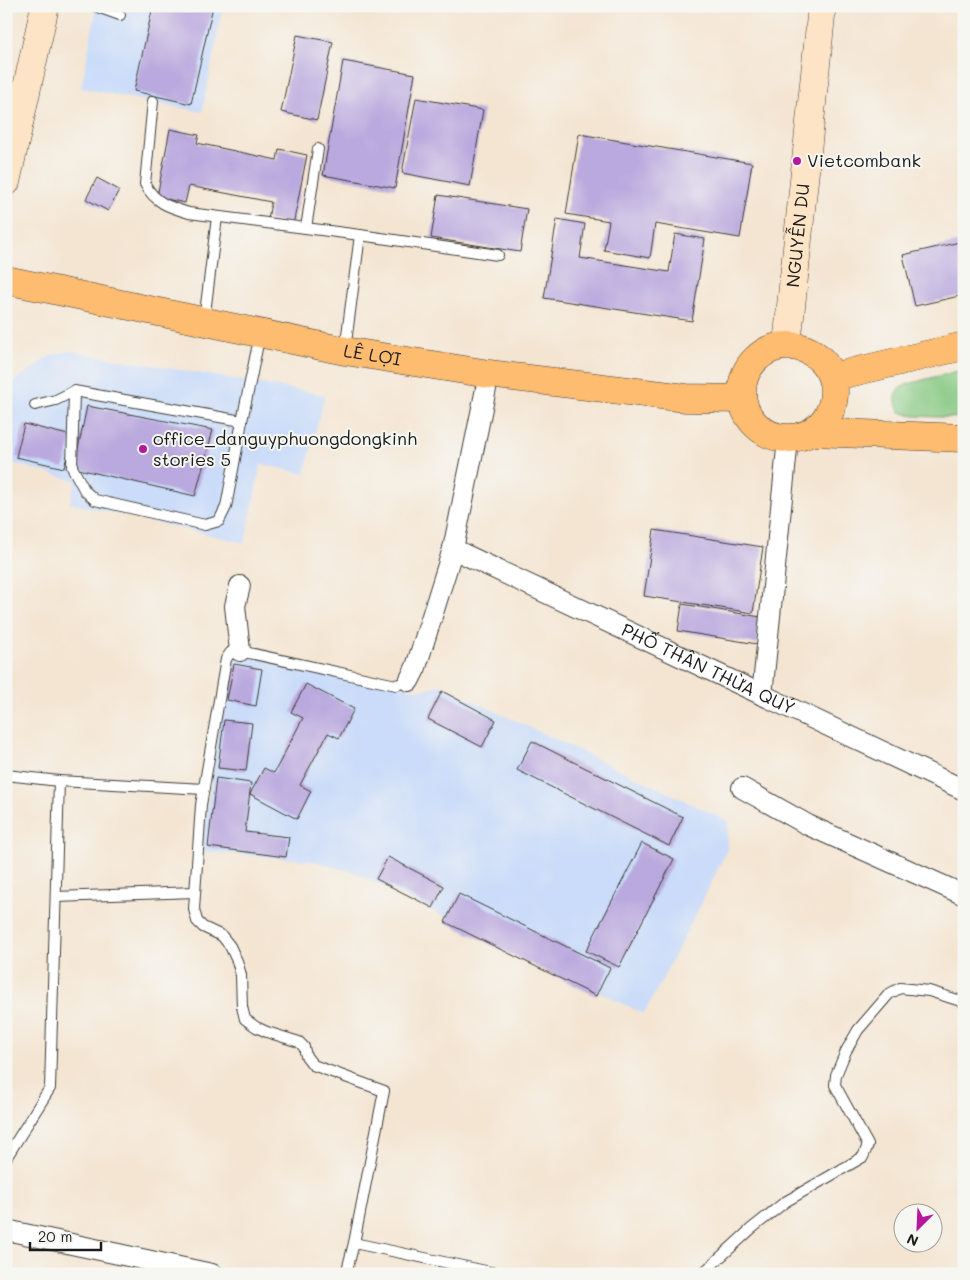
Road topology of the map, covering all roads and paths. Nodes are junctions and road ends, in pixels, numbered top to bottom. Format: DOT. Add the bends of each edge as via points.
graph roads {
  1 [pos="45,6"];
  2 [pos="95,6"];
  3 [pos="822,6"];
  4 [pos="120,15"];
  5 [pos="154,101"];
  6 [pos="318,149"];
  7 [pos="6,182"];
  8 [pos="217,217"];
  9 [pos="306,228"];
  10 [pos="360,235"];
  11 [pos="498,255"];
  12 [pos="6,280"];
  13 [pos="204,321"];
  14 [pos="260,333"];
  15 [pos="787,345"];
  16 [pos="964,346"];
  17 [pos="345,351"];
  18 [pos="489,374"];
  19 [pos="832,376"];
  20 [pos="74,391"];
  21 [pos="742,400"];
  22 [pos="35,405"];
  23 [pos="242,421"];
  24 [pos="801,435"];
  25 [pos="964,438"];
  26 [pos="453,549"];
  27 [pos="240,586"];
  28 [pos="240,651"];
  29 [pos="409,681"];
  30 [pos="762,695"];
  31 [pos="6,775"];
  32 [pos="59,781"];
  33 [pos="742,788"];
  34 [pos="204,789"];
  35 [pos="964,790"];
  36 [pos="195,892"];
  37 [pos="964,895"];
  38 [pos="56,897"];
  39 [pos="964,1002"];
  40 [pos="6,1158"];
  41 [pos="6,1230"];
  42 [pos="354,1243"];
  43 [pos="212,1274"];
  44 [pos="346,1274"];
  45 [pos="500,1274"];
  46 [pos="702,1274"];
  1 -- 7 [label="main road"];
  2 -- 4 [label="lane"];
  3 -- 15 [label="main road, NGUYỄN DU"];
  5 -- 8 [label="lane" via="145,184 150,194 168,207"];
  6 -- 9 [label="lane"];
  8 -- 9 [label="lane"];
  8 -- 13 [label="lane"];
  9 -- 10 [label="lane"];
  10 -- 11 [label="lane"];
  10 -- 17 [label="lane"];
  12 -- 13 [label="main road, LÊ LỢI"];
  13 -- 14 [label="main road, LÊ LỢI"];
  14 -- 17 [label="main road, LÊ LỢI"];
  14 -- 23 [label="lane"];
  15 -- 19 [label="main road" via="806,349 822,360"];
  15 -- 21 [label="main road" via="771,348 757,356 742,384"];
  16 -- 19 [label="main road"];
  17 -- 18 [label="main road, LÊ LỢI"];
  18 -- 21 [label="main road, LÊ LỢI" via="686,398"];
  18 -- 26 [label="street"];
  19 -- 24 [label="main road" via="835,392 832,408 825,421"];
  20 -- 22 [label="lane"];
  20 -- 23 [label="lane"];
  20 -- 23 [label="lane" via="72,467 85,491 95,500 205,525 220,521 226,507"];
  21 -- 24 [label="main road" via="747,415 758,428 772,436"];
  24 -- 25 [label="main road"];
  24 -- 30 [label="street"];
  26 -- 29 [label="street"];
  26 -- 30 [label="street, PHỐ THÂN THỪA QUÝ"];
  27 -- 28 [label="street" via="235,606"];
  28 -- 29 [label="lane" via="396,685"];
  28 -- 34 [label="lane" via="231,652 226,659"];
  30 -- 35 [label="street, PHỐ THÂN THỪA QUÝ"];
  31 -- 32 [label="lane"];
  32 -- 34 [label="lane"];
  32 -- 38 [label="lane"];
  33 -- 37 [label="street" via="808,825"];
  34 -- 36 [label="lane"];
  36 -- 38 [label="lane"];
  36 -- 42 [label="lane" via="197,921 222,936 237,961 245,1019 267,1032 299,1042 313,1065 384,1091"];
  38 -- 40 [label="lane" via="50,1088"];
  39 -- 46 [label="lane" via="929,991 900,988 889,994 858,1030 836,1076 835,1085 868,1145 863,1157 785,1202"];
  41 -- 43 [label="street"];
  42 -- 44 [label="lane"];
  42 -- 45 [label="lane"];
}
